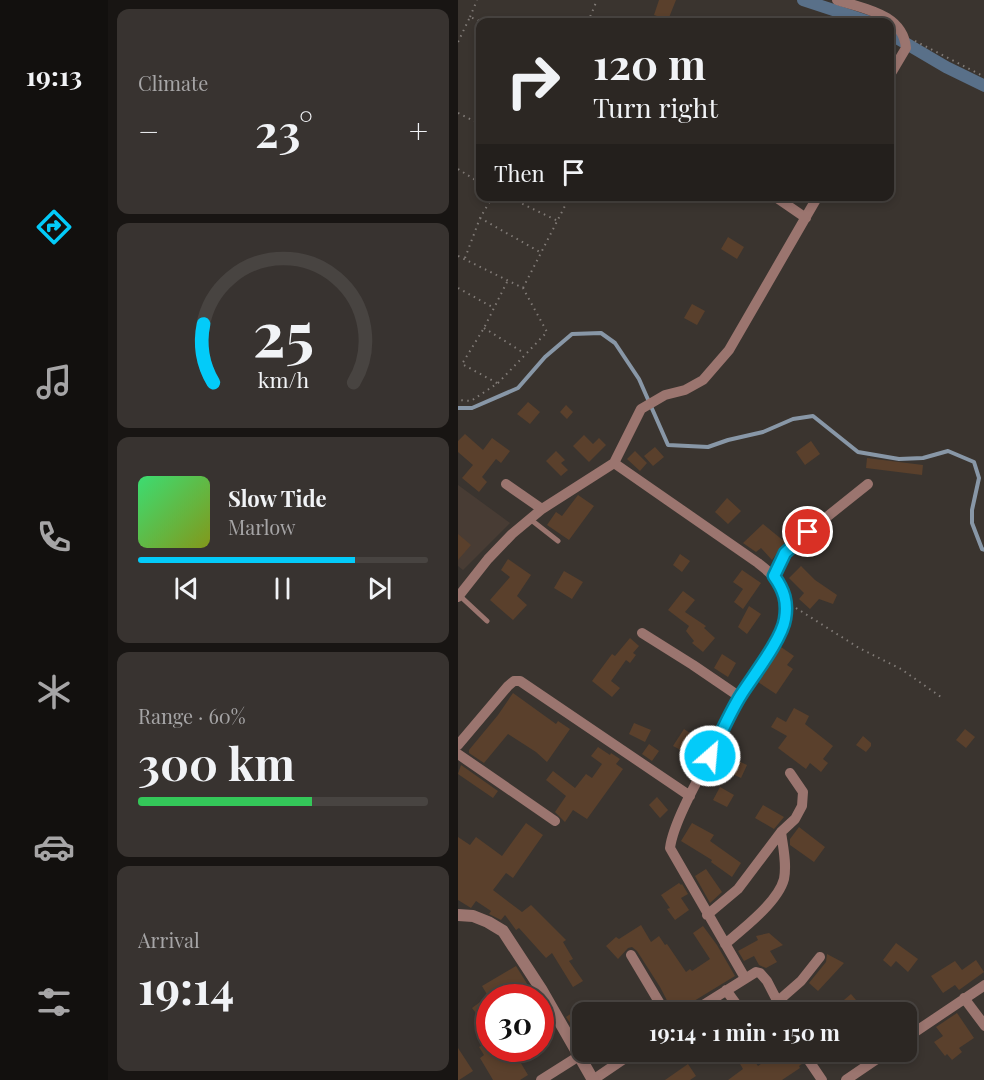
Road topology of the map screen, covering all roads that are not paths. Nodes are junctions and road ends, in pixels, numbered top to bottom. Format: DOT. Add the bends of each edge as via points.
graph roads {
  1 [pos="837,0"];
  2 [pos="886,18"];
  3 [pos="894,21"];
  4 [pos="894,66"];
  5 [pos="781,201"];
  6 [pos="815,201"];
  7 [pos="806,218"];
  8 [pos="614,463"];
  9 [pos="506,484"];
  10 [pos="869,484"];
  11 [pos="542,509"];
  12 [pos="530,519"];
  13 [pos="558,541"];
  14 [pos="774,576"];
  15 [pos="459,596"];
  16 [pos="487,621"];
  17 [pos="642,633"];
  18 [pos="740,697"];
  19 [pos="458,745"];
  20 [pos="458,754"];
  21 [pos="790,773"];
  22 [pos="690,796"];
  23 [pos="555,821"];
  24 [pos="781,832"];
  25 [pos="458,915"];
  26 [pos="707,915"];
  27 [pos="725,944"];
  28 [pos="631,955"];
  29 [pos="820,957"];
  30 [pos="745,978"];
  31 [pos="984,985"];
  32 [pos="726,990"];
  33 [pos="964,998"];
  34 [pos="660,1002"];
  35 [pos="707,1002"];
  36 [pos="735,1002"];
  37 [pos="777,1002"];
  38 [pos="984,1026"];
  39 [pos="917,1030"];
  40 [pos="572,1044"];
  41 [pos="572,1060"];
  42 [pos="582,1062"];
  43 [pos="619,1062"];
  44 [pos="810,1062"];
  45 [pos="872,1062"];
  46 [pos="541,1080"];
  47 [pos="593,1080"];
  48 [pos="822,1080"];
  49 [pos="846,1080"];
  1 -- 2 [label="street"];
  3 -- 4 [label="street" via="905,40"];
  5 -- 7 [label="street"];
  6 -- 7 [label="street"];
  7 -- 8 [label="street" via="717,367 703,380 665,395 641,410"];
  8 -- 11 [label="street"];
  8 -- 14 [label="street"];
  9 -- 11 [label="street"];
  10 -- 14 [label="street" via="793,544"];
  11 -- 12 [label="street"];
  12 -- 13 [label="lane"];
  12 -- 15 [label="street" via="488,559"];
  14 -- 18 [label="street" via="787,601 785,622"];
  15 -- 16 [label="lane"];
  17 -- 18 [label="street"];
  18 -- 22 [label="street"];
  19 -- 22 [label="street" via="508,686 520,681"];
  20 -- 23 [label="street"];
  21 -- 24 [label="street" via="804,799 794,819"];
  22 -- 26 [label="street" via="670,848"];
  24 -- 26 [label="street" via="738,889"];
  24 -- 27 [label="street" via="785,871 781,886 746,927"];
  25 -- 40 [label="street" via="473,916 503,930"];
  26 -- 27 [label="street"];
  27 -- 30 [label="street"];
  28 -- 34 [label="street"];
  29 -- 37 [label="street"];
  30 -- 32 [label="street"];
  30 -- 37 [label="street" via="760,973"];
  31 -- 33 [label="street"];
  32 -- 35 [label="street"];
  32 -- 36 [label="street"];
  33 -- 38 [label="street"];
  33 -- 39 [label="street"];
  41 -- 46 [label="street"];
  42 -- 47 [label="street"];
  43 -- 47 [label="street"];
  44 -- 48 [label="street"];
  45 -- 49 [label="street"];
}
